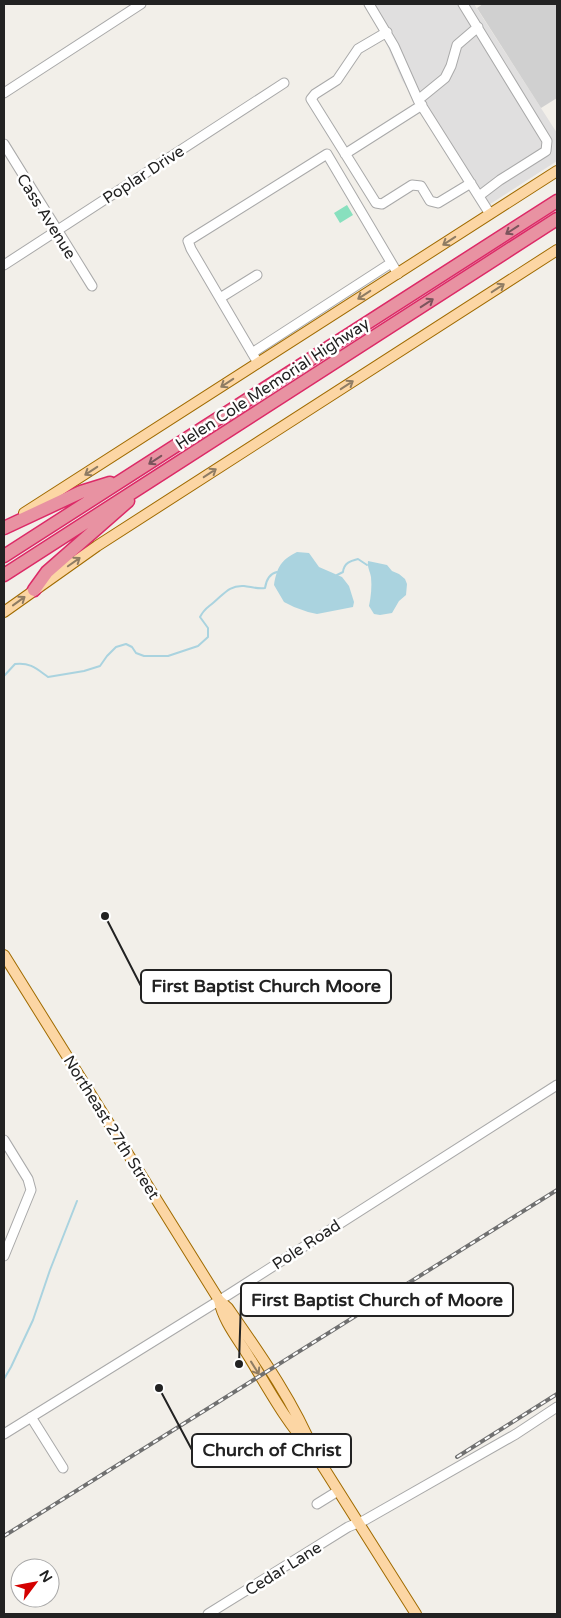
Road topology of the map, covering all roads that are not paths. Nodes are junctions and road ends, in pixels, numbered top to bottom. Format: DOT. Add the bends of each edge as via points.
graph roads {
  1 [pos="141,4"];
  2 [pos="370,4"];
  3 [pos="463,4"];
  4 [pos="478,27"];
  5 [pos="387,32"];
  6 [pos="284,83"];
  7 [pos="4,93"];
  8 [pos="420,102"];
  9 [pos="4,144"];
  10 [pos="345,154"];
  11 [pos="557,171"];
  12 [pos="471,183"];
  13 [pos="479,196"];
  14 [pos="557,201"];
  15 [pos="490,214"];
  16 [pos="557,219"];
  17 [pos="56,230"];
  18 [pos="557,250"];
  19 [pos="391,263"];
  20 [pos="4,266"];
  21 [pos="402,272"];
  22 [pos="257,274"];
  23 [pos="92,286"];
  24 [pos="220,298"];
  25 [pos="252,353"];
  26 [pos="258,363"];
  27 [pos="126,478"];
  28 [pos="150,480"];
  29 [pos="4,527"];
  30 [pos="4,556"];
  31 [pos="4,575"];
  32 [pos="34,590"];
  33 [pos="4,612"];
  34 [pos="4,955"];
  35 [pos="557,1085"];
  36 [pos="4,1140"];
  37 [pos="5,1250"];
  38 [pos="219,1300"];
  39 [pos="557,1407"];
  40 [pos="31,1417"];
  41 [pos="4,1434"];
  42 [pos="63,1468"];
  43 [pos="338,1491"];
  44 [pos="317,1504"];
  45 [pos="358,1523"];
  46 [pos="208,1614"];
  47 [pos="416,1614"];
  1 -- 7 [label="street"];
  2 -- 5 [label="street"];
  3 -- 4 [label="street"];
  4 -- 8 [label="street" via="457,44 452,66 445,78"];
  4 -- 13 [label="street" via="543,133 547,146 546,151"];
  5 -- 8 [label="street"];
  5 -- 10 [label="street" via="358,50 337,80 311,99"];
  6 -- 17 [label="street, Poplar Drive"];
  8 -- 10 [label="street"];
  8 -- 12 [label="street"];
  9 -- 17 [label="street, Cass Avenue"];
  10 -- 12 [label="street" via="376,203 382,204 412,185 420,186 430,201 438,203"];
  11 -- 15 [label="main road"];
  12 -- 13 [label="street"];
  13 -- 15 [label="street"];
  14 -- 27 [label="highway, Helen Cole Memorial Highway, one-way"];
  15 -- 21 [label="main road, one-way"];
  28 -- 16 [label="highway, Helen Cole Memorial Highway, one-way"];
  17 -- 20 [label="street, Poplar Drive"];
  17 -- 23 [label="street, Cass Avenue"];
  32 -- 18 [label="main road, one-way" via="97,546"];
  19 -- 21 [label="street"];
  19 -- 24 [label="street" via="327,154 188,241"];
  19 -- 25 [label="street"];
  21 -- 26 [label="main road, one-way"];
  22 -- 24 [label="street"];
  24 -- 25 [label="street"];
  25 -- 26 [label="street"];
  26 -- 29 [label="main road, one-way"];
  27 -- 29 [label="highway" via="81,492"];
  27 -- 30 [label="highway, Helen Cole Memorial Highway"];
  28 -- 31 [label="highway, Helen Cole Memorial Highway"];
  28 -- 32 [label="highway" via="47,572"];
  33 -- 32 [label="main road, one-way"];
  34 -- 38 [label="main road, Northeast 27th Street"];
  35 -- 38 [label="street, Pole Road"];
  36 -- 37 [label="street" via="31,1186 30,1197"];
  38 -- 40 [label="street, Pole Road"];
  38 -- 43 [label="main road, Northeast 27th Street" via="221,1311 256,1369"];
  39 -- 45 [label="street, Cedar Lane" via="508,1439"];
  40 -- 41 [label="street, Pole Road"];
  40 -- 42 [label="street"];
  43 -- 44 [label="street"];
  43 -- 45 [label="main road, Northeast 27th Street"];
  45 -- 46 [label="street, Cedar Lane"];
  45 -- 47 [label="main road, Northeast 27th Street"];
}
